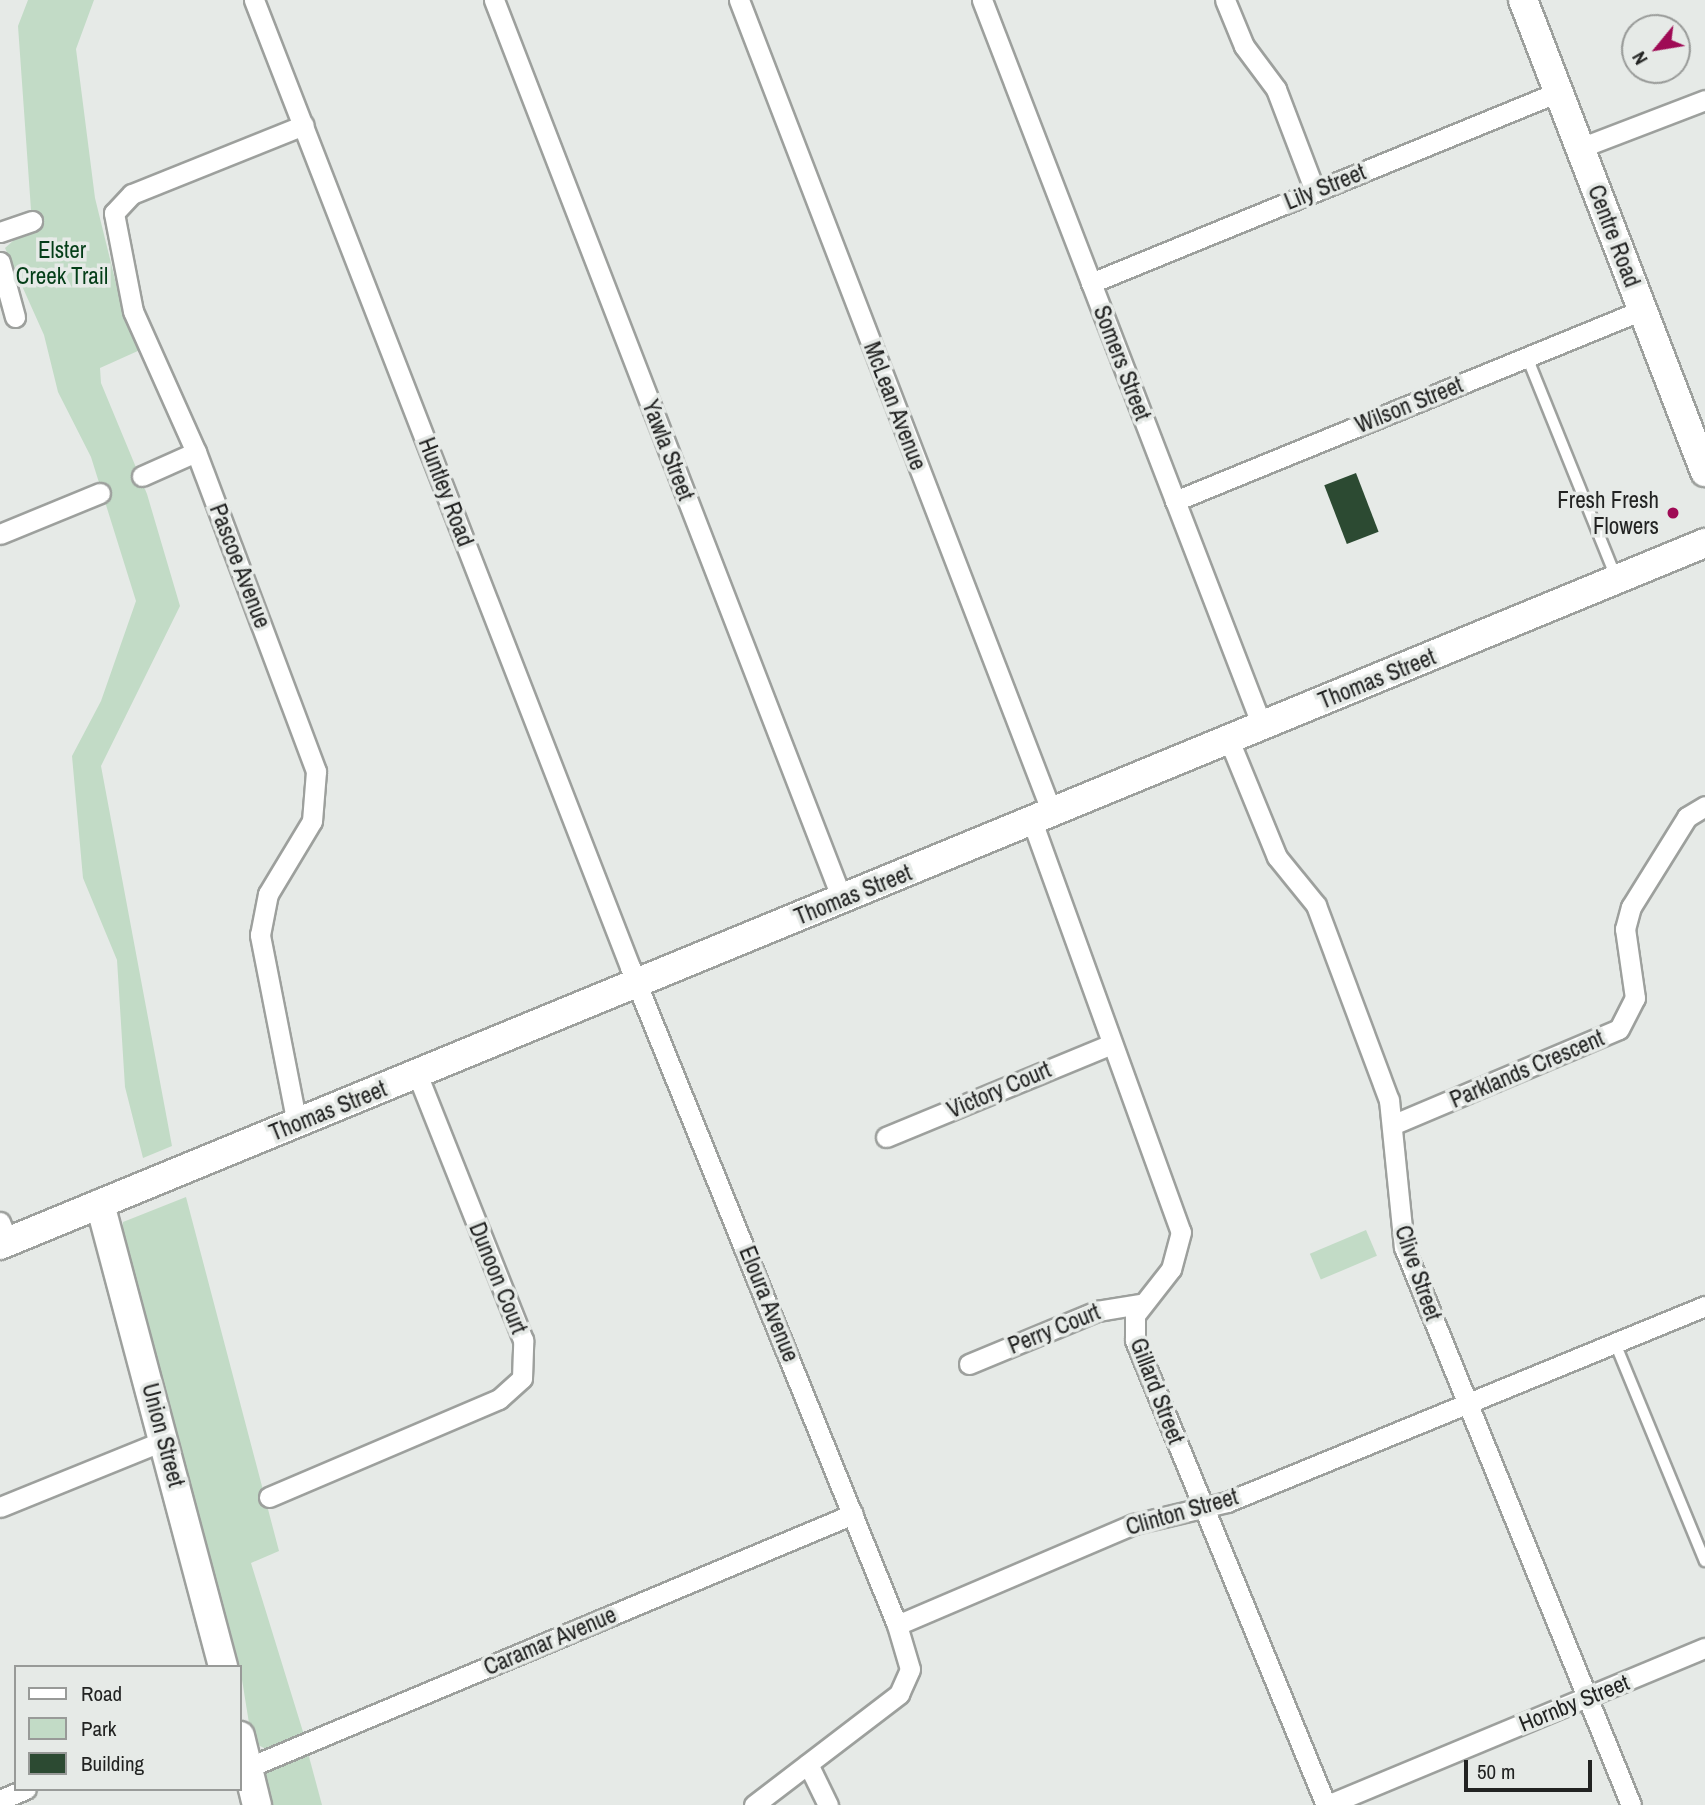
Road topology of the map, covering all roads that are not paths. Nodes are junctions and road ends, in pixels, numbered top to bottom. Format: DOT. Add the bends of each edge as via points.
graph roads {
  1 [pos="254,0"];
  2 [pos="494,0"];
  3 [pos="739,0"];
  4 [pos="982,0"];
  5 [pos="1225,0"];
  6 [pos="1523,0"];
  7 [pos="1558,92"];
  8 [pos="1705,100"];
  9 [pos="304,125"];
  10 [pos="1580,148"];
  11 [pos="1315,191"];
  12 [pos="32,221"];
  13 [pos="0,232"];
  14 [pos="0,262"];
  15 [pos="1091,283"];
  16 [pos="1642,310"];
  17 [pos="15,317"];
  18 [pos="1527,357"];
  19 [pos="196,452"];
  20 [pos="1705,472"];
  21 [pos="142,476"];
  22 [pos="100,492"];
  23 [pos="1175,501"];
  24 [pos="0,534"];
  25 [pos="1705,544"];
  26 [pos="1617,580"];
  27 [pos="1262,726"];
  28 [pos="1229,740"];
  29 [pos="1705,806"];
  30 [pos="1042,817"];
  31 [pos="842,899"];
  32 [pos="639,983"];
  33 [pos="1112,1044"];
  34 [pos="417,1074"];
  35 [pos="297,1124"];
  36 [pos="1392,1125"];
  37 [pos="886,1137"];
  38 [pos="100,1204"];
  39 [pos="3,1236"];
  40 [pos="1140,1304"];
  41 [pos="1705,1306"];
  42 [pos="1615,1343"];
  43 [pos="969,1364"];
  44 [pos="1467,1403"];
  45 [pos="165,1440"];
  46 [pos="269,1497"];
  47 [pos="1203,1506"];
  48 [pos="0,1507"];
  49 [pos="853,1514"];
  50 [pos="1705,1562"];
  51 [pos="897,1625"];
  52 [pos="1705,1648"];
  53 [pos="222,1665"];
  54 [pos="1588,1697"];
  55 [pos="242,1745"];
  56 [pos="808,1764"];
  57 [pos="247,1768"];
  58 [pos="21,1791"];
  59 [pos="0,1800"];
  60 [pos="257,1805"];
  61 [pos="754,1805"];
  62 [pos="828,1805"];
  63 [pos="1326,1805"];
  64 [pos="1631,1805"];
  1 -- 9 [label="street, Huntley Road"];
  2 -- 31 [label="street, Yawla Street"];
  3 -- 30 [label="street, McLean Avenue"];
  4 -- 15 [label="street, Somers Street"];
  5 -- 11 [label="street" via="1244,46 1276,89"];
  6 -- 7 [label="street, Centre Road"];
  7 -- 10 [label="street, Centre Road"];
  7 -- 11 [label="street, Lily Street"];
  8 -- 10 [label="street"];
  9 -- 19 [label="street, Pascoe Avenue" via="132,194 115,208 133,311"];
  9 -- 32 [label="street, Huntley Road"];
  10 -- 16 [label="street, Centre Road"];
  11 -- 15 [label="street, Lily Street"];
  12 -- 13 [label="street"];
  14 -- 17 [label="street"];
  15 -- 23 [label="street, Somers Street"];
  16 -- 18 [label="street, Wilson Street"];
  16 -- 20 [label="street, Centre Road"];
  18 -- 23 [label="street, Wilson Street"];
  18 -- 26 [label="lane"];
  19 -- 21 [label="street"];
  19 -- 35 [label="street, Pascoe Avenue" via="316,771 312,821 268,894 260,935"];
  22 -- 24 [label="street"];
  23 -- 27 [label="street, Somers Street"];
  25 -- 26 [label="street, Thomas Street"];
  26 -- 27 [label="street, Thomas Street"];
  27 -- 28 [label="street, Thomas Street"];
  28 -- 30 [label="street, Thomas Street"];
  28 -- 36 [label="street, Clive Street" via="1277,857 1316,905"];
  29 -- 36 [label="street, Parklands Crescent" via="1687,817 1631,907 1625,929 1635,998 1619,1029"];
  30 -- 31 [label="street, Thomas Street"];
  30 -- 33 [label="street, Gillard Street"];
  31 -- 32 [label="street, Thomas Street"];
  32 -- 34 [label="street, Thomas Street"];
  32 -- 49 [label="street, Eloura Avenue"];
  33 -- 37 [label="street, Victory Court"];
  33 -- 40 [label="street, Gillard Street" via="1181,1231 1171,1269"];
  34 -- 35 [label="street, Thomas Street"];
  34 -- 46 [label="street, Dunoon Court" via="523,1340 522,1378 499,1399"];
  35 -- 38 [label="street, Thomas Street"];
  36 -- 44 [label="street, Clive Street" via="1400,1234"];
  38 -- 39 [label="street, Thomas Street"];
  38 -- 45 [label="street, Union Street"];
  40 -- 43 [label="street, Perry Court" via="1097,1311"];
  40 -- 47 [label="street, Gillard Street" via="1133,1328 1138,1352"];
  41 -- 42 [label="street, Clinton Street"];
  42 -- 44 [label="street, Clinton Street"];
  42 -- 50 [label="lane"];
  44 -- 47 [label="street, Clinton Street"];
  44 -- 54 [label="street, Clive Street"];
  45 -- 48 [label="street"];
  45 -- 53 [label="street, Union Street"];
  47 -- 51 [label="street, Clinton Street" via="1134,1524"];
  47 -- 63 [label="street, Gillard Street"];
  49 -- 51 [label="street, Eloura Avenue"];
  49 -- 57 [label="street, Caramar Avenue"];
  51 -- 56 [label="street" via="910,1660 905,1685"];
  52 -- 54 [label="street, Hornby Street"];
  54 -- 63 [label="street, Hornby Street"];
  54 -- 64 [label="street, Clive Street"];
  55 -- 57 [label="street"];
  56 -- 61 [label="street"];
  56 -- 62 [label="street"];
  57 -- 60 [label="street"];
  58 -- 59 [label="street"];
}
